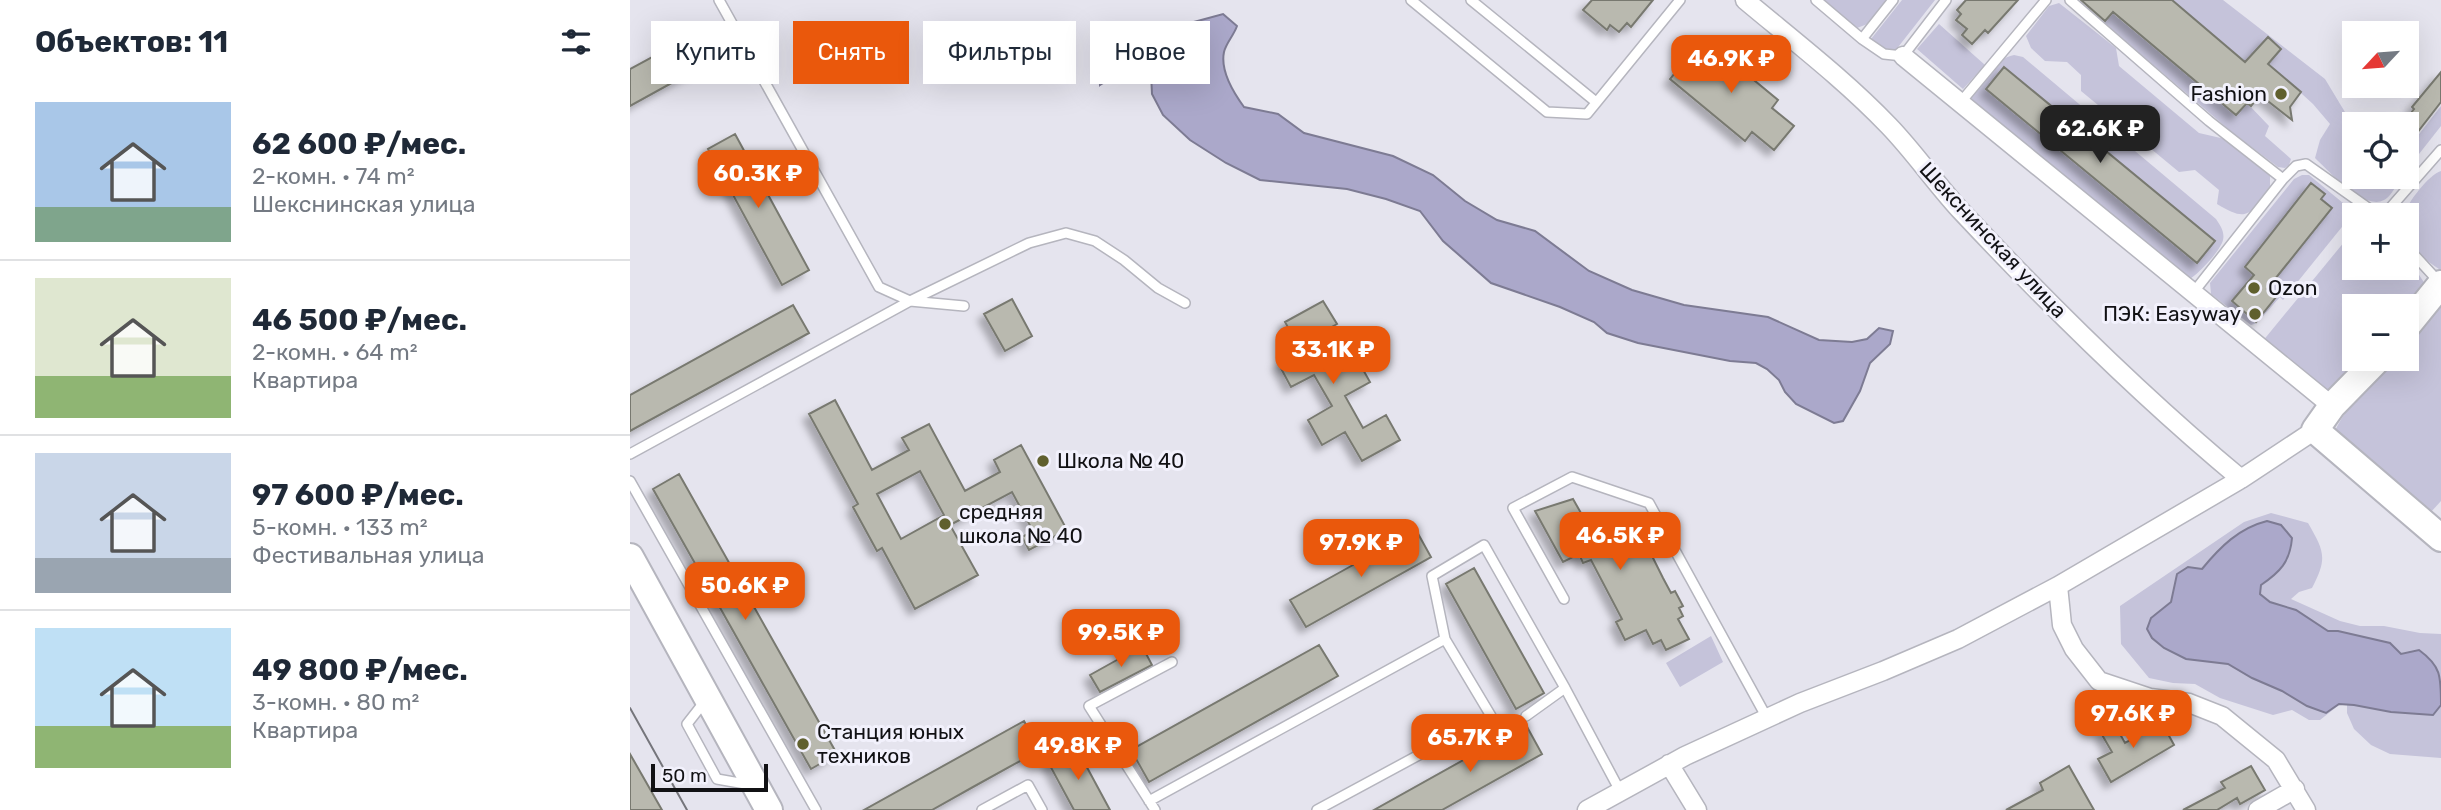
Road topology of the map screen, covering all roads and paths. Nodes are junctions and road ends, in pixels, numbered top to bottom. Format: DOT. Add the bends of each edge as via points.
graph roads {
  1 [pos="719,0"];
  2 [pos="1411,0"];
  3 [pos="1679,0"];
  4 [pos="1745,0"];
  5 [pos="1816,0"];
  6 [pos="1893,0"];
  7 [pos="1946,0"];
  8 [pos="2046,0"];
  9 [pos="2070,0"];
  10 [pos="1476,1"];
  11 [pos="1862,39"];
  12 [pos="1903,56"];
  13 [pos="1596,102"];
  14 [pos="1960,103"];
  15 [pos="2441,150"];
  16 [pos="2283,179"];
  17 [pos="2361,203"];
  18 [pos="2395,203"];
  19 [pos="2419,260"];
  20 [pos="2441,284"];
  21 [pos="2193,293"];
  22 [pos="909,301"];
  23 [pos="1185,303"];
  24 [pos="964,306"];
  25 [pos="2419,311"];
  26 [pos="2366,371"];
  27 [pos="2332,406"];
  28 [pos="2315,430"];
  29 [pos="630,454"];
  30 [pos="2241,479"];
  31 [pos="630,481"];
  32 [pos="2439,530"];
  33 [pos="630,557"];
  34 [pos="2058,586"];
  35 [pos="1564,599"];
  36 [pos="1445,639"];
  37 [pos="1172,662"];
  38 [pos="1565,688"];
  39 [pos="1526,716"];
  40 [pos="1767,718"];
  41 [pos="1669,764"];
  42 [pos="2295,789"];
  43 [pos="1620,791"];
  44 [pos="1149,801"];
  45 [pos="769,810"];
  46 [pos="816,810"];
  47 [pos="982,810"];
  48 [pos="1042,810"];
  49 [pos="1155,810"];
  50 [pos="1317,810"];
  51 [pos="1587,810"];
  52 [pos="1697,810"];
  53 [pos="2258,810"];
  54 [pos="2306,810"];
  1 -- 22 [label="lane" via="880,287"];
  2 -- 13 [label="lane" via="1547,111 1587,114"];
  3 -- 13 [label="lane"];
  4 -- 30 [label="street, Шекснинская улица" via="1889,126 2048,301"];
  5 -- 11 [label="lane"];
  6 -- 11 [label="lane"];
  7 -- 12 [label="lane"];
  8 -- 14 [label="lane"];
  9 -- 16 [label="lane"];
  10 -- 13 [label="lane"];
  11 -- 12 [label="lane" via="1884,54"];
  12 -- 14 [label="street"];
  14 -- 21 [label="street"];
  15 -- 18 [label="lane"];
  16 -- 17 [label="lane" via="2296,166 2306,164"];
  16 -- 21 [label="lane"];
  19 -- 20 [label="lane"];
  20 -- 25 [label="street"];
  21 -- 27 [label="street"];
  22 -- 23 [label="lane" via="1029,243 1066,233 1095,240"];
  22 -- 24 [label="lane"];
  22 -- 29 [label="lane"];
  26 -- 27 [label="street"];
  27 -- 28 [label="street"];
  28 -- 30 [label="street"];
  28 -- 32 [label="street"];
  30 -- 34 [label="street"];
  31 -- 46 [label="lane"];
  33 -- 45 [label="street"];
  34 -- 40 [label="street" via="1958,639"];
  34 -- 42 [label="street" via="2062,625 2099,681 2222,716 2276,760"];
  35 -- 40 [label="lane" via="1513,508 1572,477 1649,503"];
  36 -- 38 [label="lane" via="1432,576 1484,545"];
  36 -- 44 [label="lane"];
  36 -- 50 [label="lane" via="1491,716"];
  37 -- 44 [label="lane" via="1090,706"];
  38 -- 39 [label="lane"];
  38 -- 43 [label="lane"];
  40 -- 41 [label="street"];
  41 -- 43 [label="street"];
  41 -- 52 [label="street"];
  42 -- 53 [label="street"];
  42 -- 54 [label="street"];
  43 -- 51 [label="street"];
  44 -- 49 [label="lane"];
  47 -- 48 [label="lane" via="1028,785"];
}
